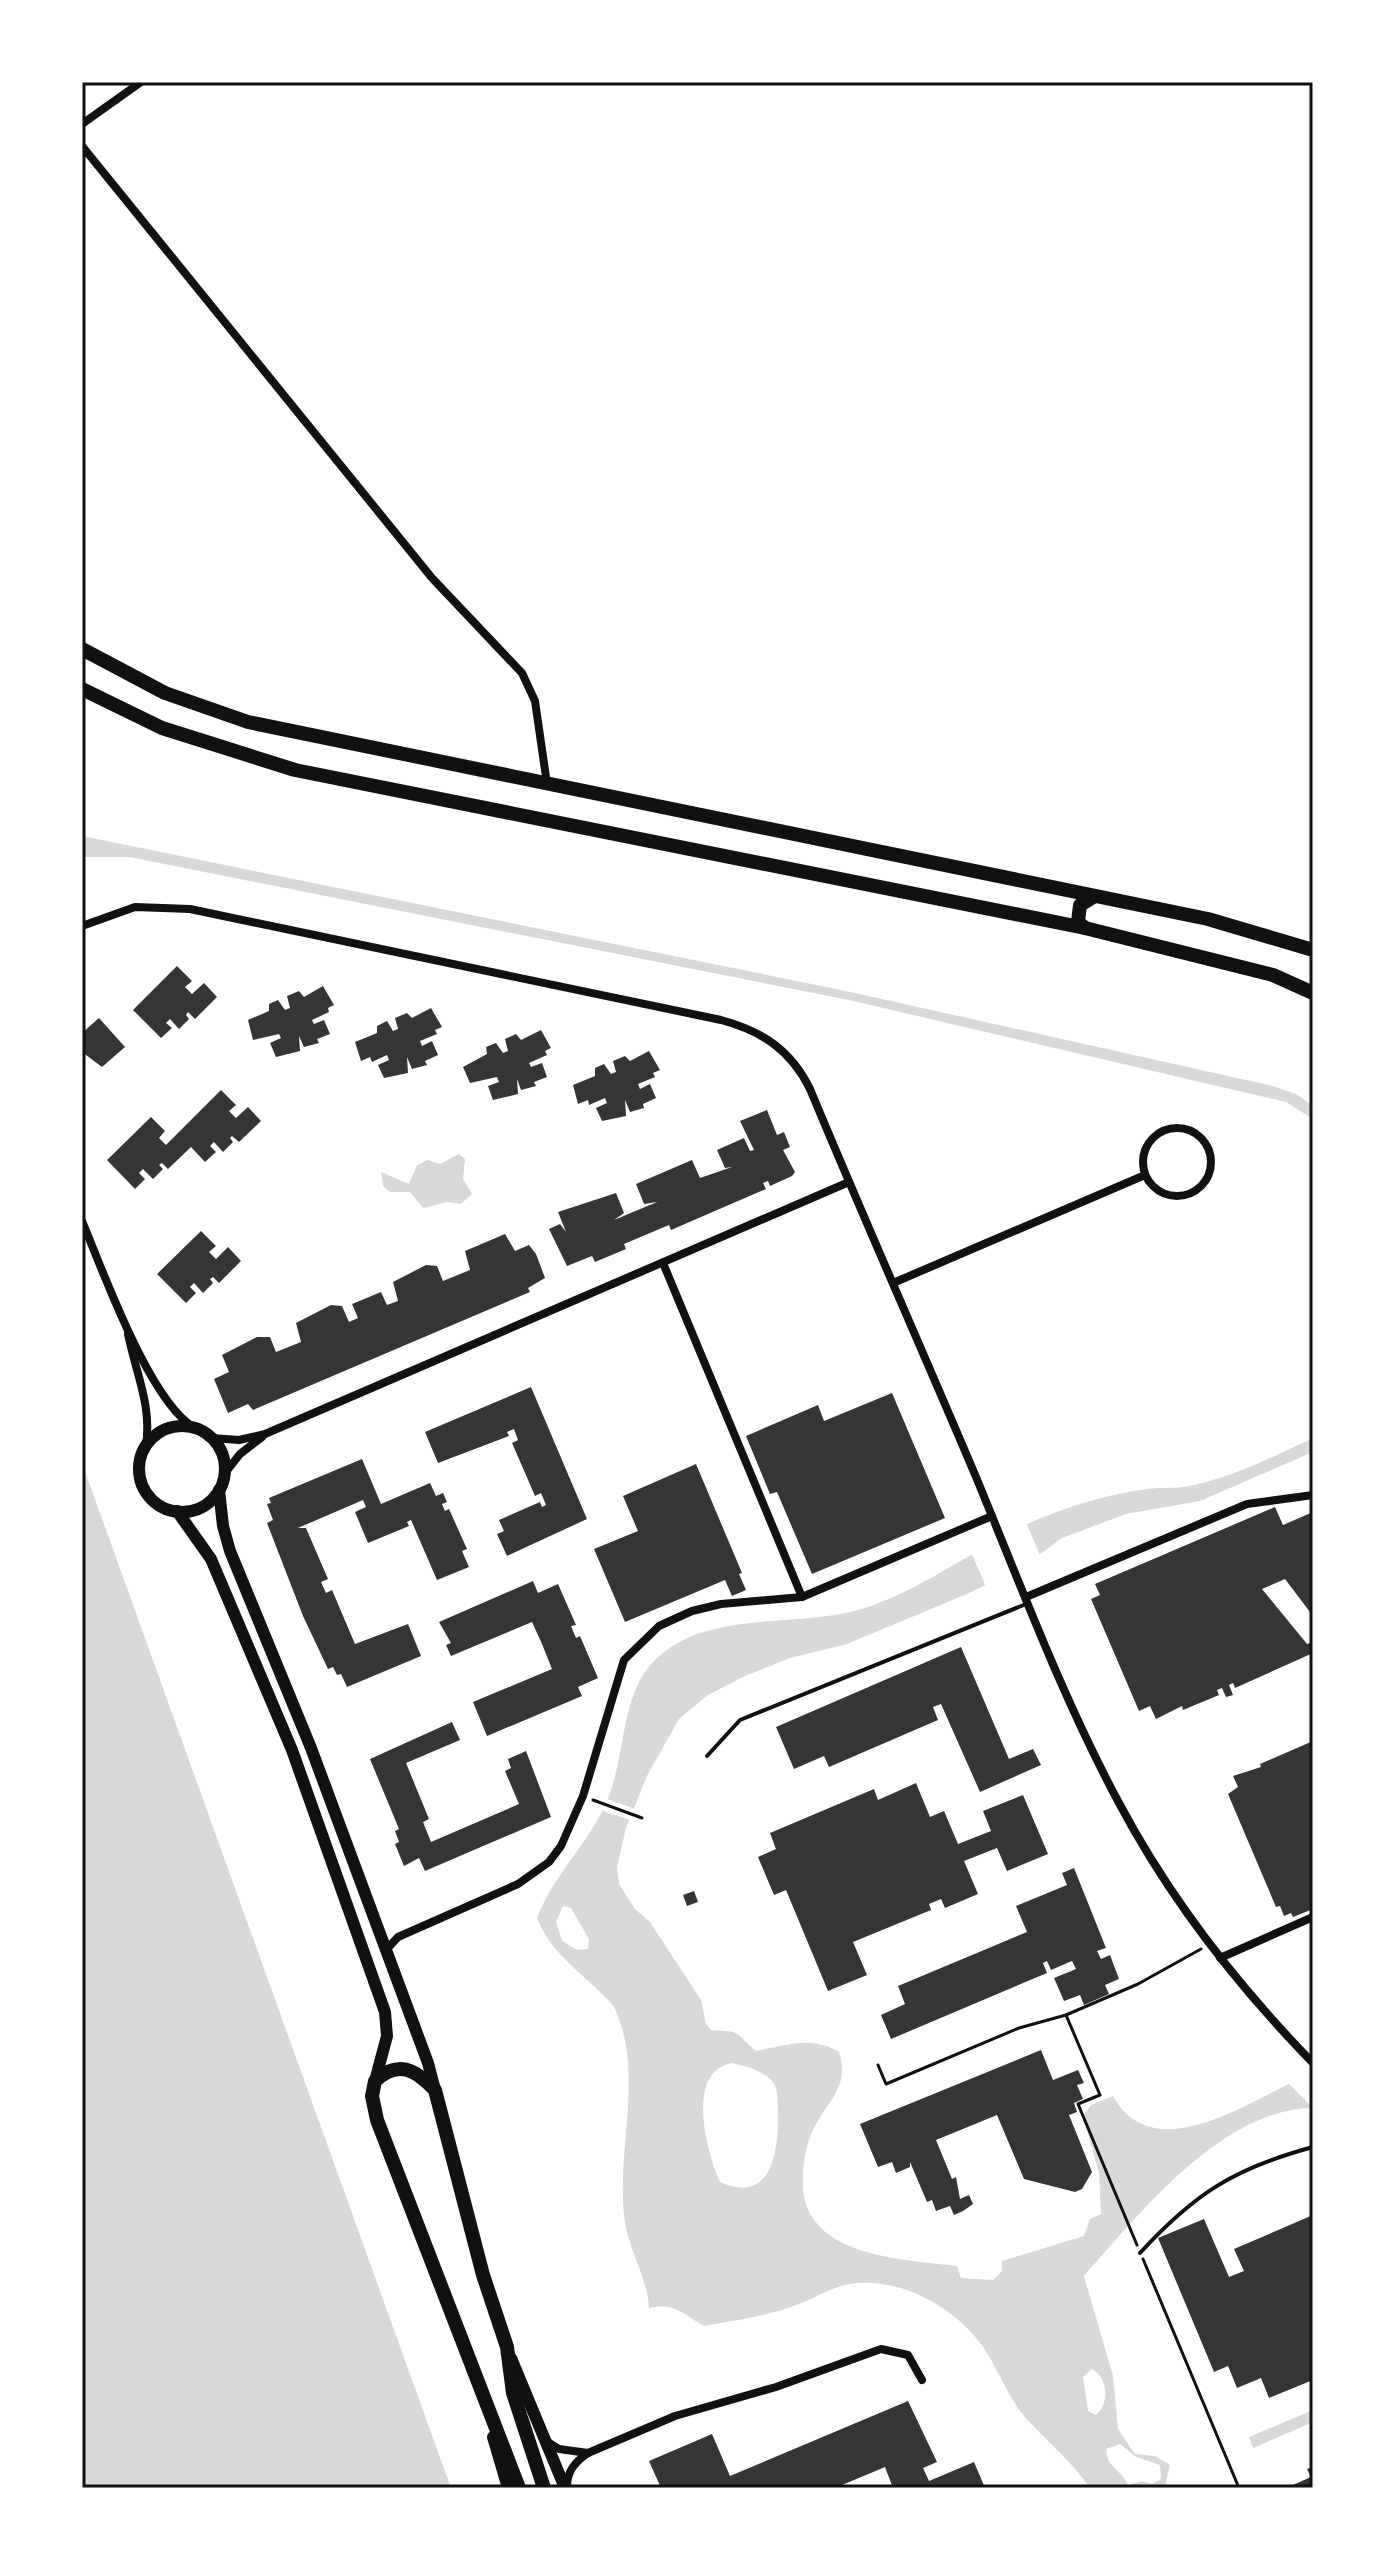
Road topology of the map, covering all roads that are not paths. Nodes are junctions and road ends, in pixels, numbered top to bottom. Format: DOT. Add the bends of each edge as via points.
graph roads {
  1 [pos="141,82"];
  2 [pos="82,124"];
  3 [pos="82,146"];
  4 [pos="82,649"];
  5 [pos="82,689"];
  6 [pos="547,784"];
  7 [pos="1093,897"];
  8 [pos="82,926"];
  9 [pos="1085,928"];
  10 [pos="1313,950"];
  11 [pos="1313,993"];
  12 [pos="1145,1175"];
  13 [pos="849,1182"];
  14 [pos="82,1221"];
  15 [pos="663,1263"];
  16 [pos="893,1283"];
  17 [pos="127,1329"];
  18 [pos="195,1428"];
  19 [pos="265,1434"];
  20 [pos="212,1438"];
  21 [pos="146,1446"];
  22 [pos="225,1473"];
  23 [pos="219,1490"];
  24 [pos="1313,1495"];
  25 [pos="177,1511"];
  26 [pos="993,1519"];
  27 [pos="802,1597"];
  28 [pos="1027,1600"];
  29 [pos="707,1756"];
  30 [pos="1313,1917"];
  31 [pos="375,1923"];
  32 [pos="412,1930"];
  33 [pos="386,1953"];
  34 [pos="1220,1958"];
  35 [pos="1313,2063"];
  36 [pos="375,2081"];
  37 [pos="435,2090"];
  38 [pos="1313,2147"];
  39 [pos="1140,2253"];
  40 [pos="507,2347"];
  41 [pos="922,2380"];
  42 [pos="478,2388"];
  43 [pos="545,2439"];
  44 [pos="588,2453"];
  45 [pos="508,2488"];
  46 [pos="519,2488"];
  47 [pos="544,2488"];
  48 [pos="566,2488"];
  1 -- 2 [label="street"];
  3 -- 6 [label="street" via="432,578 522,673 535,701"];
  4 -- 6 [label="main road" via="165,693 248,722"];
  5 -- 9 [label="main road" via="162,728 295,770"];
  6 -- 7 [label="main road"];
  7 -- 9 [label="main road" via="1080,905 1078,922"];
  7 -- 10 [label="main road" via="1245,928"];
  8 -- 13 [label="street" via="118,911 153,906 190,909 754,1030 781,1048 802,1074"];
  9 -- 11 [label="main road" via="1273,975"];
  12 -- 12 [label="street" via="1147,1146 1171,1128 1200,1136 1211,1154 1204,1183 1188,1195 1158,1191"];
  12 -- 16 [label="street"];
  13 -- 15 [label="street"];
  13 -- 16 [label="street"];
  14 -- 17 [label="street"];
  15 -- 19 [label="street"];
  15 -- 27 [label="street"];
  16 -- 26 [label="street"];
  17 -- 18 [label="street" via="168,1406"];
  17 -- 21 [label="street" via="148,1403"];
  18 -- 20 [label="main road"];
  18 -- 21 [label="main road" via="167,1429"];
  19 -- 20 [label="street" via="239,1440"];
  19 -- 22 [label="street"];
  20 -- 22 [label="main road" via="224,1458"];
  21 -- 25 [label="main road" via="139,1470 147,1493"];
  22 -- 23 [label="main road"];
  23 -- 25 [label="main road" via="201,1507"];
  23 -- 31 [label="main road" via="230,1551"];
  24 -- 28 [label="street" via="1247,1504"];
  25 -- 36 [label="main road" via="211,1559 292,1750 385,2012 387,2036"];
  26 -- 27 [label="street"];
  26 -- 28 [label="street"];
  27 -- 32 [label="street" via="721,1604 659,1626 624,1660 583,1796 549,1862 518,1884"];
  28 -- 29 [label="lane" via="740,1720"];
  28 -- 34 [label="street" via="1120,1806"];
  30 -- 34 [label="street"];
  31 -- 32 [label="street" via="392,1934"];
  31 -- 33 [label="main road"];
  32 -- 33 [label="street" via="389,1944"];
  33 -- 37 [label="main road"];
  34 -- 35 [label="street"];
  36 -- 37 [label="main road" via="392,2069 405,2068"];
  36 -- 42 [label="main road" via="377,2120"];
  37 -- 40 [label="main road"];
  38 -- 39 [label="lane" via="1247,2168 1212,2186"];
  40 -- 43 [label="main road"];
  40 -- 47 [label="main road" via="513,2393"];
  41 -- 44 [label="street" via="902,2351 871,2351 665,2420"];
  42 -- 45 [label="main road"];
  42 -- 46 [label="main road"];
  43 -- 44 [label="street" via="559,2449"];
  43 -- 48 [label="main road"];
  44 -- 48 [label="street" via="567,2476"];
}
